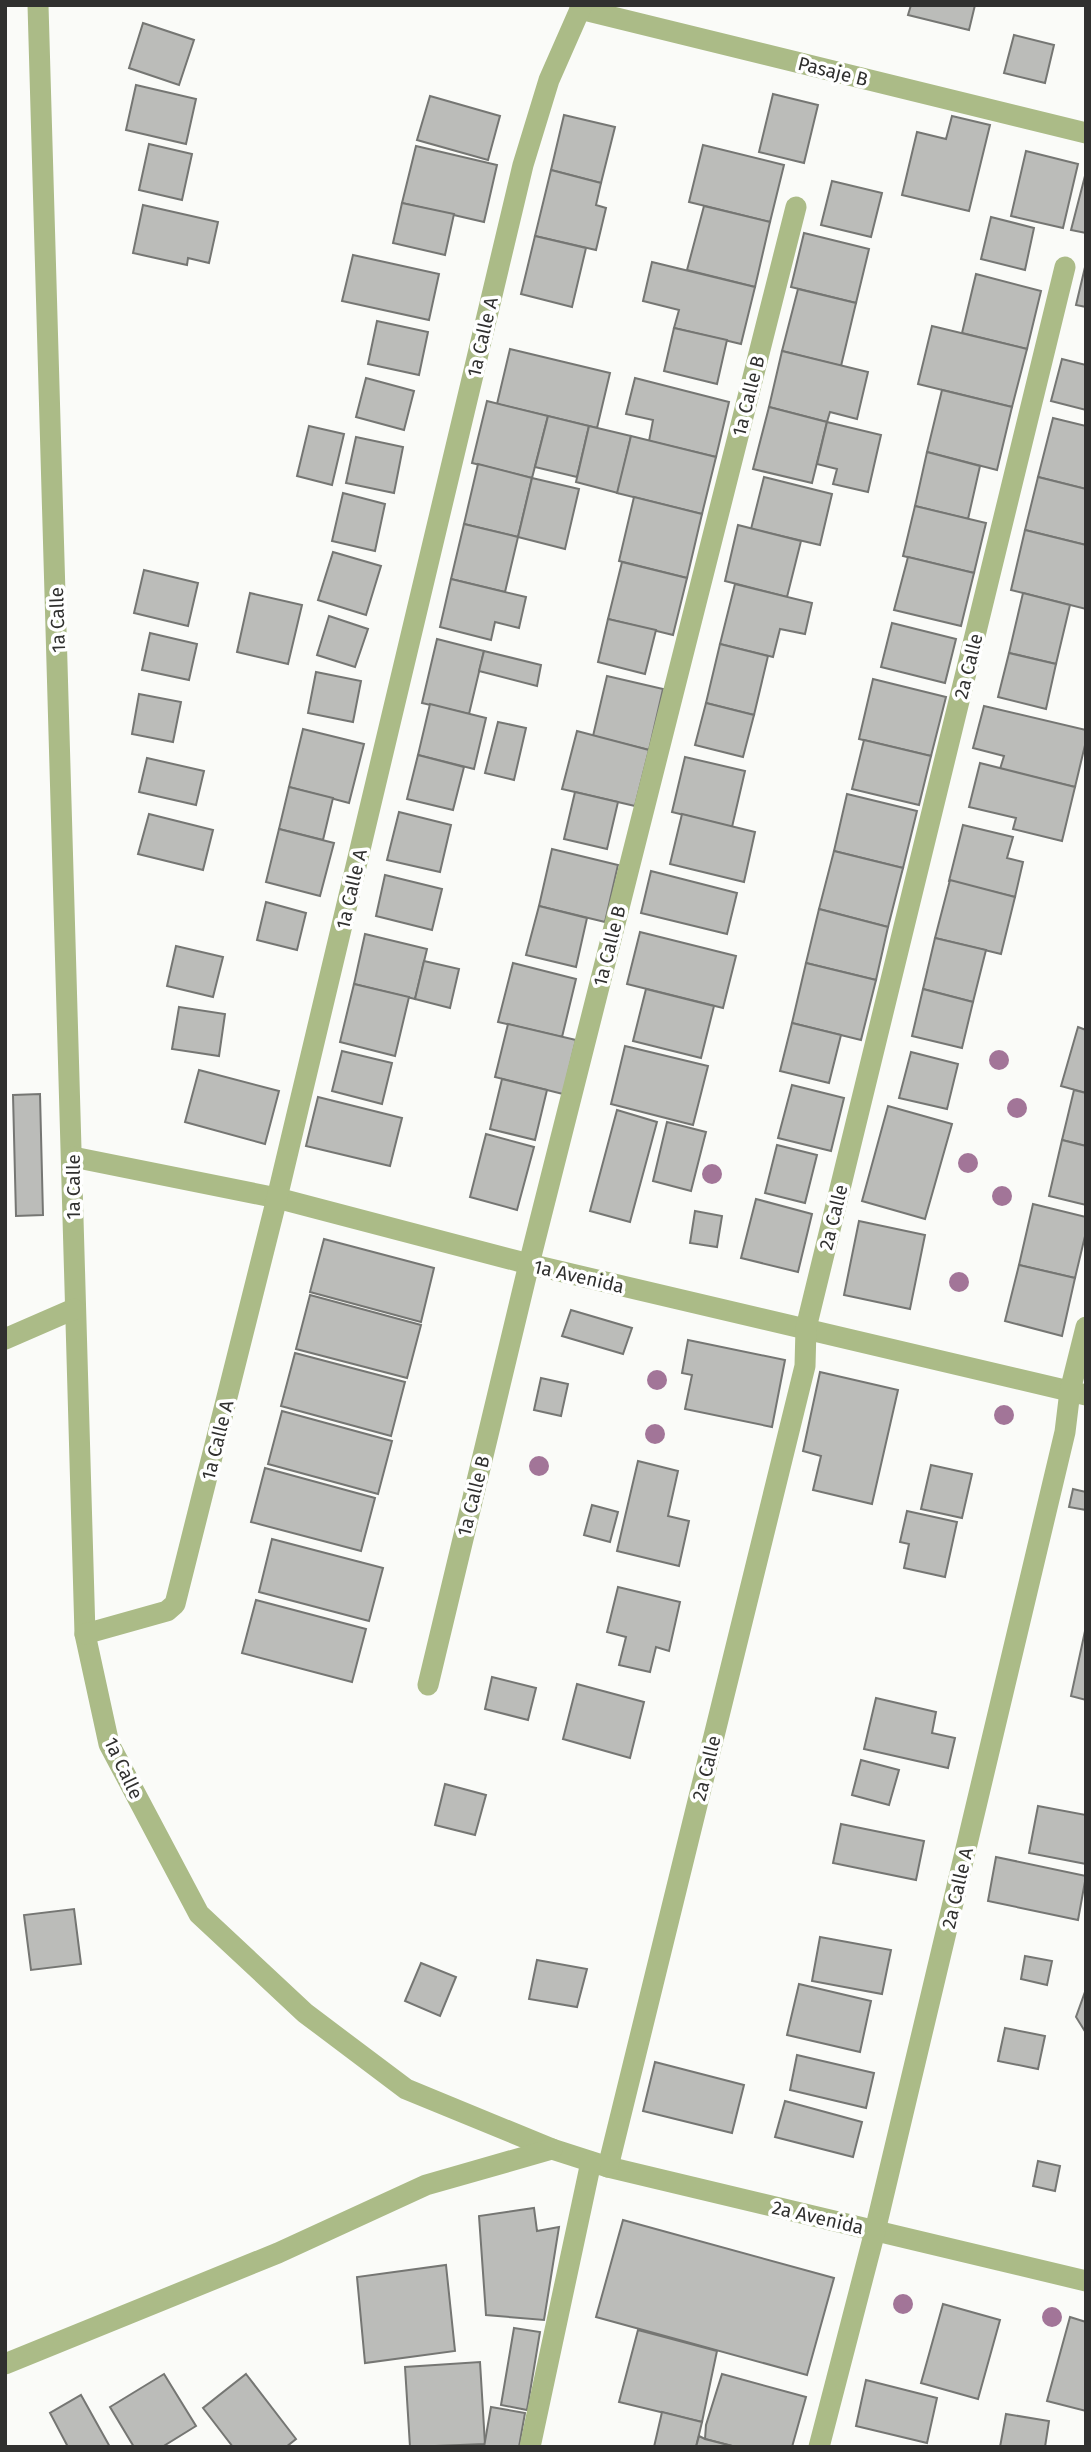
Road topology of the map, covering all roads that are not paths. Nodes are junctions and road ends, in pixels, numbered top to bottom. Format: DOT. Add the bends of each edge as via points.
graph roads {
  1 [pos="38,5"];
  2 [pos="581,7"];
  3 [pos="1086,133"];
  4 [pos="796,207"];
  5 [pos="1065,267"];
  6 [pos="73,1157"];
  7 [pos="277,1198"];
  8 [pos="529,1264"];
  9 [pos="74,1309"];
  10 [pos="1086,1327"];
  11 [pos="806,1328"];
  12 [pos="5,1339"];
  13 [pos="1078,1393"];
  14 [pos="85,1634"];
  15 [pos="428,1685"];
  16 [pos="552,2149"];
  17 [pos="600,2164"];
  18 [pos="875,2231"];
  19 [pos="1086,2281"];
  20 [pos="5,2364"];
  21 [pos="530,2447"];
  22 [pos="819,2447"];
  1 -- 6 [label="street, 1a Calle"];
  2 -- 3 [label="street, Pasaje B"];
  2 -- 7 [label="street, 1a Calle A" via="549,80 520,178"];
  4 -- 8 [label="street, 1a Calle B"];
  5 -- 11 [label="street, 2a Calle"];
  6 -- 7 [label="street, 1a Avenida"];
  6 -- 9 [label="street, 1a Calle"];
  7 -- 8 [label="street, 1a Avenida"];
  7 -- 14 [label="street, 1a Calle A" via="176,1604 167,1611"];
  8 -- 11 [label="street, 1a Avenida"];
  8 -- 15 [label="street, 1a Calle B"];
  9 -- 12 [label="street"];
  9 -- 14 [label="street, 1a Calle"];
  10 -- 13 [label="street, 2a Calle A"];
  11 -- 13 [label="street, 1a Avenida"];
  11 -- 17 [label="street, 2a Calle" via="805,1366"];
  13 -- 18 [label="street, 2a Calle A"];
  14 -- 16 [label="street, 1a Calle" via="109,1744 200,1914 305,2013 406,2089"];
  16 -- 17 [label="street, 2a Avenida"];
  16 -- 20 [label="street" via="426,2185 278,2253"];
  17 -- 18 [label="street, 2a Avenida"];
  17 -- 21 [label="street, 2a Calle"];
  18 -- 19 [label="street, 2a Avenida"];
  18 -- 22 [label="street, 2a Calle A"];
}
